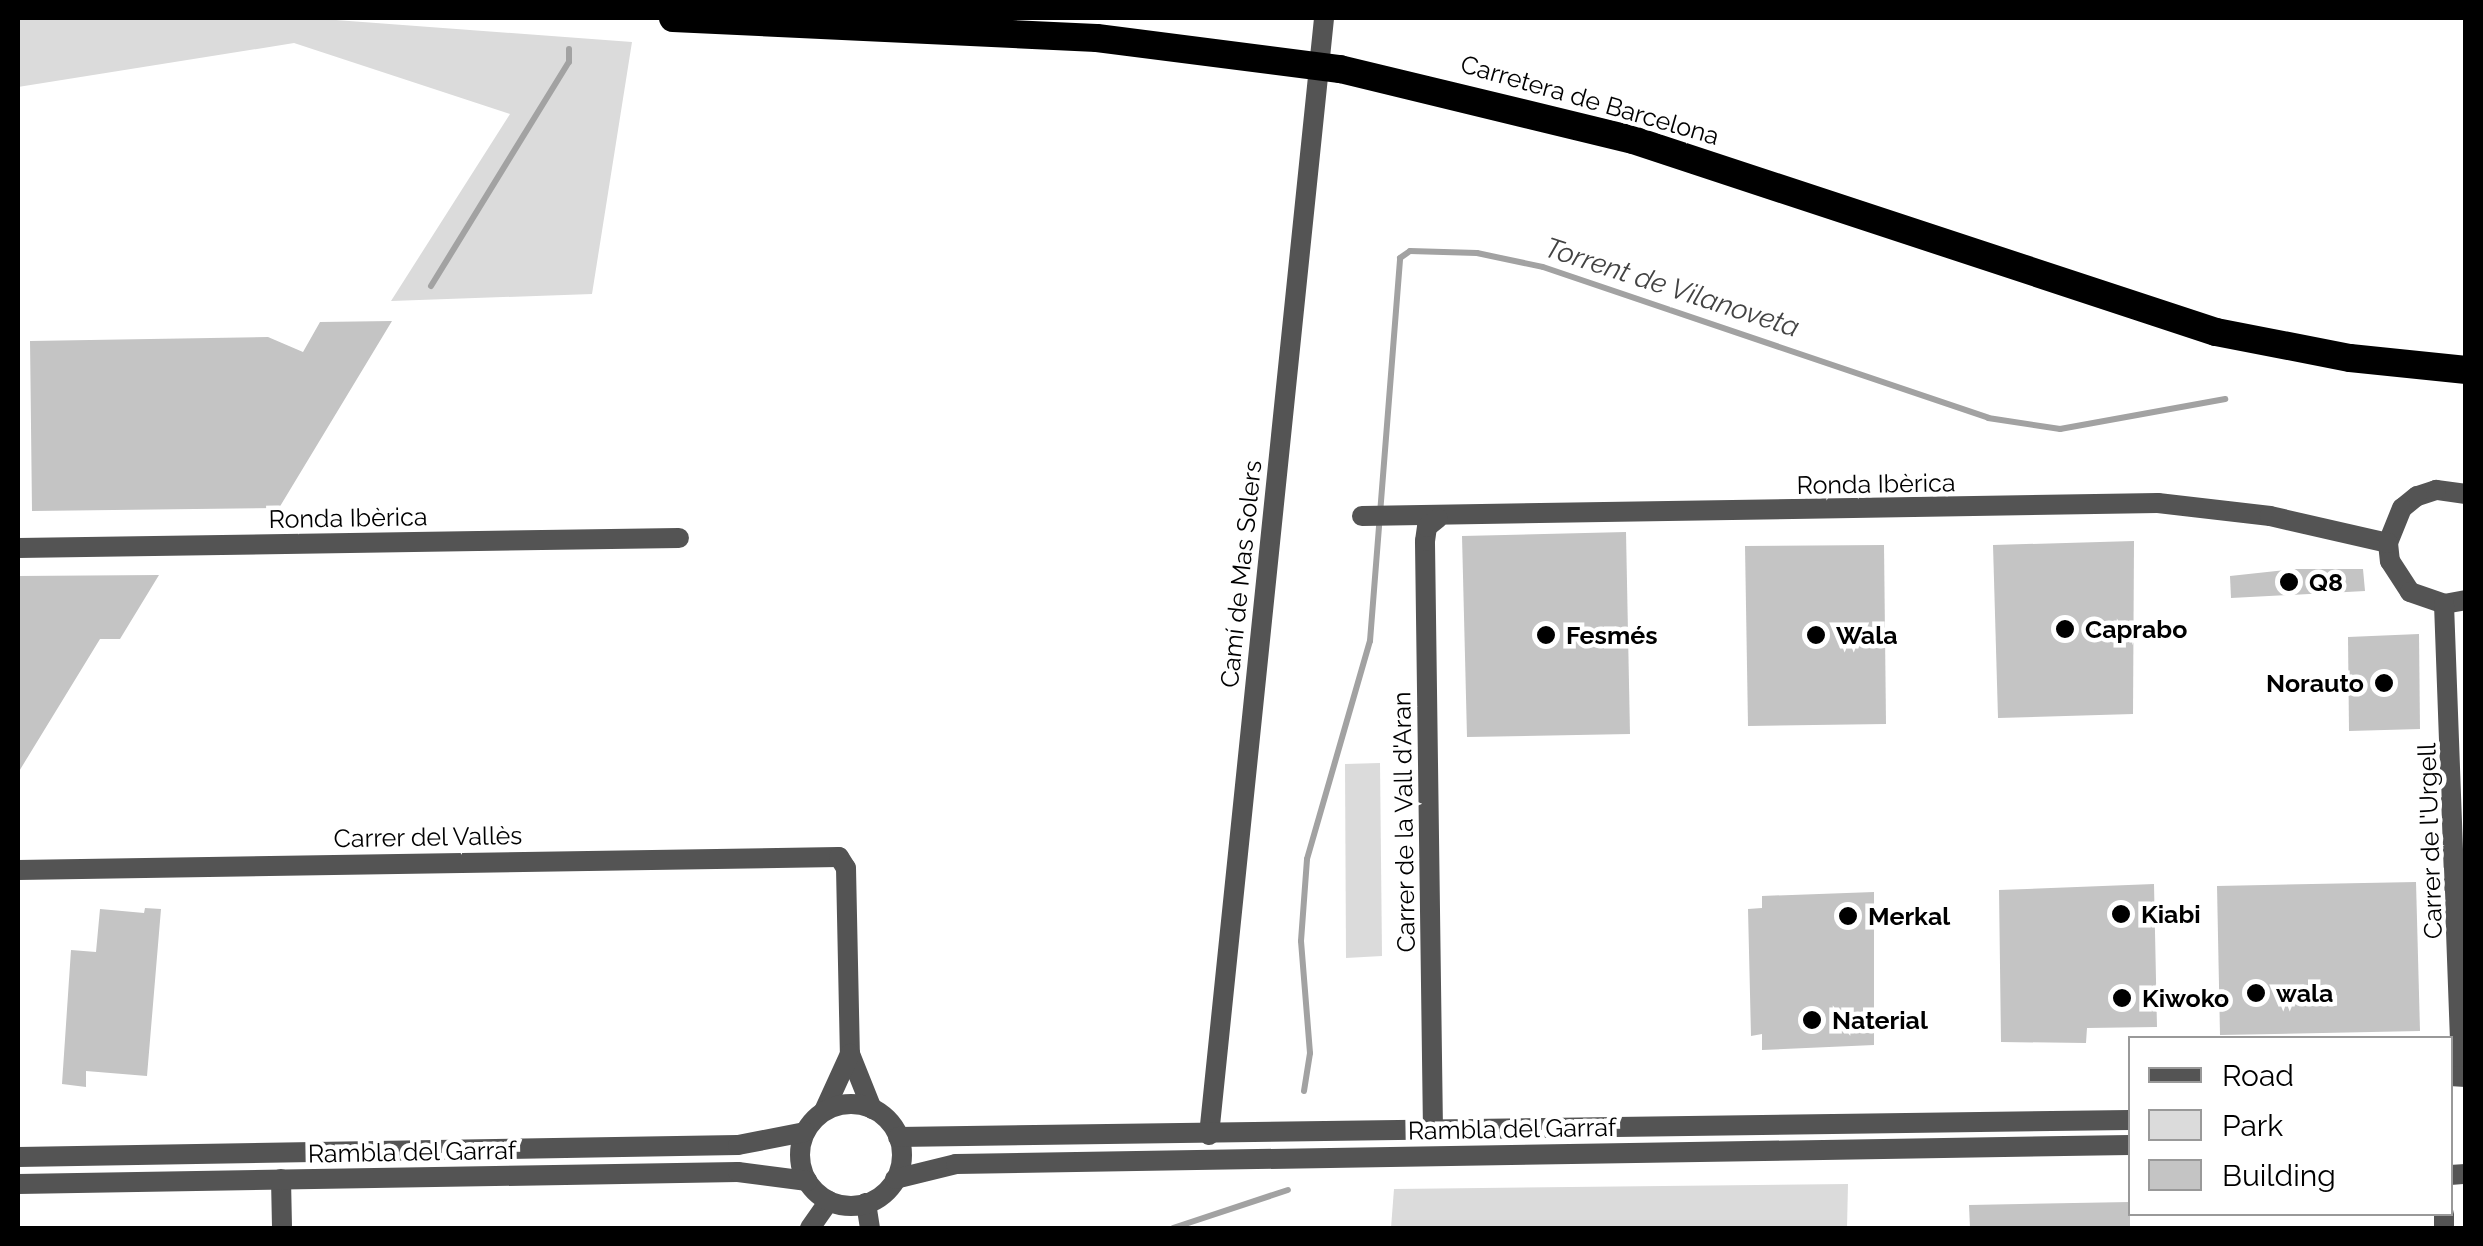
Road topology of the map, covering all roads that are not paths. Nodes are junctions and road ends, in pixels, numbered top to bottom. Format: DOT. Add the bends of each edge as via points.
graph roads {
  1 [pos="673,18"];
  2 [pos="1324,18"];
  3 [pos="2466,370"];
  4 [pos="2466,494"];
  5 [pos="1362,516"];
  6 [pos="1438,518"];
  7 [pos="679,538"];
  8 [pos="2388,543"];
  9 [pos="18,548"];
  10 [pos="2455,602"];
  11 [pos="18,870"];
  12 [pos="850,1054"];
  13 [pos="2459,1076"];
  14 [pos="872,1109"];
  15 [pos="824,1111"];
  16 [pos="2128,1120"];
  17 [pos="1433,1131"];
  18 [pos="805,1132"];
  19 [pos="1209,1135"];
  20 [pos="898,1136"];
  21 [pos="2128,1145"];
  22 [pos="18,1157"];
  23 [pos="282,1179"];
  24 [pos="895,1179"];
  25 [pos="808,1181"];
  26 [pos="18,1184"];
  27 [pos="829,1201"];
  28 [pos="866,1203"];
  29 [pos="282,1228"];
  30 [pos="810,1228"];
  31 [pos="870,1228"];
  1 -- 3 [label="highway, Carretera de Barcelona" via="1097,38 1340,69 1632,140 2216,332 2350,358"];
  2 -- 19 [label="street, Camí de Mas Solers"];
  4 -- 8 [label="street" via="2436,490 2418,496 2402,508"];
  5 -- 6 [label="street, Ronda Ibèrica"];
  6 -- 8 [label="street, Ronda Ibèrica" via="2158,504 2270,516"];
  6 -- 17 [label="street, Carrer de la Vall d'Aran" via="1427,527 1425,541"];
  7 -- 9 [label="street, Ronda Ibèrica"];
  8 -- 10 [label="street" via="2397,578 2426,601"];
  10 -- 13 [label="street, Carrer de l'Urgell"];
  11 -- 12 [label="street, Carrer del Vallès" via="840,857 846,868"];
  12 -- 14 [label="street"];
  12 -- 15 [label="street"];
  14 -- 15 [label="street" via="848,1104"];
  14 -- 20 [label="street"];
  15 -- 18 [label="street"];
  16 -- 17 [label="street, Rambla del Garraf"];
  17 -- 19 [label="street, Rambla del Garraf"];
  18 -- 22 [label="street, Rambla del Garraf" via="738,1145"];
  18 -- 25 [label="street" via="800,1157"];
  19 -- 20 [label="street, Rambla del Garraf"];
  20 -- 24 [label="street"];
  21 -- 24 [label="street, Rambla del Garraf" via="956,1164"];
  23 -- 25 [label="street, Rambla del Garraf" via="738,1172"];
  23 -- 26 [label="street, Rambla del Garraf"];
  23 -- 29 [label="street"];
  24 -- 28 [label="street, Rambla del Garraf"];
  25 -- 27 [label="street"];
  27 -- 28 [label="street"];
  27 -- 30 [label="street"];
  28 -- 31 [label="street"];
}
